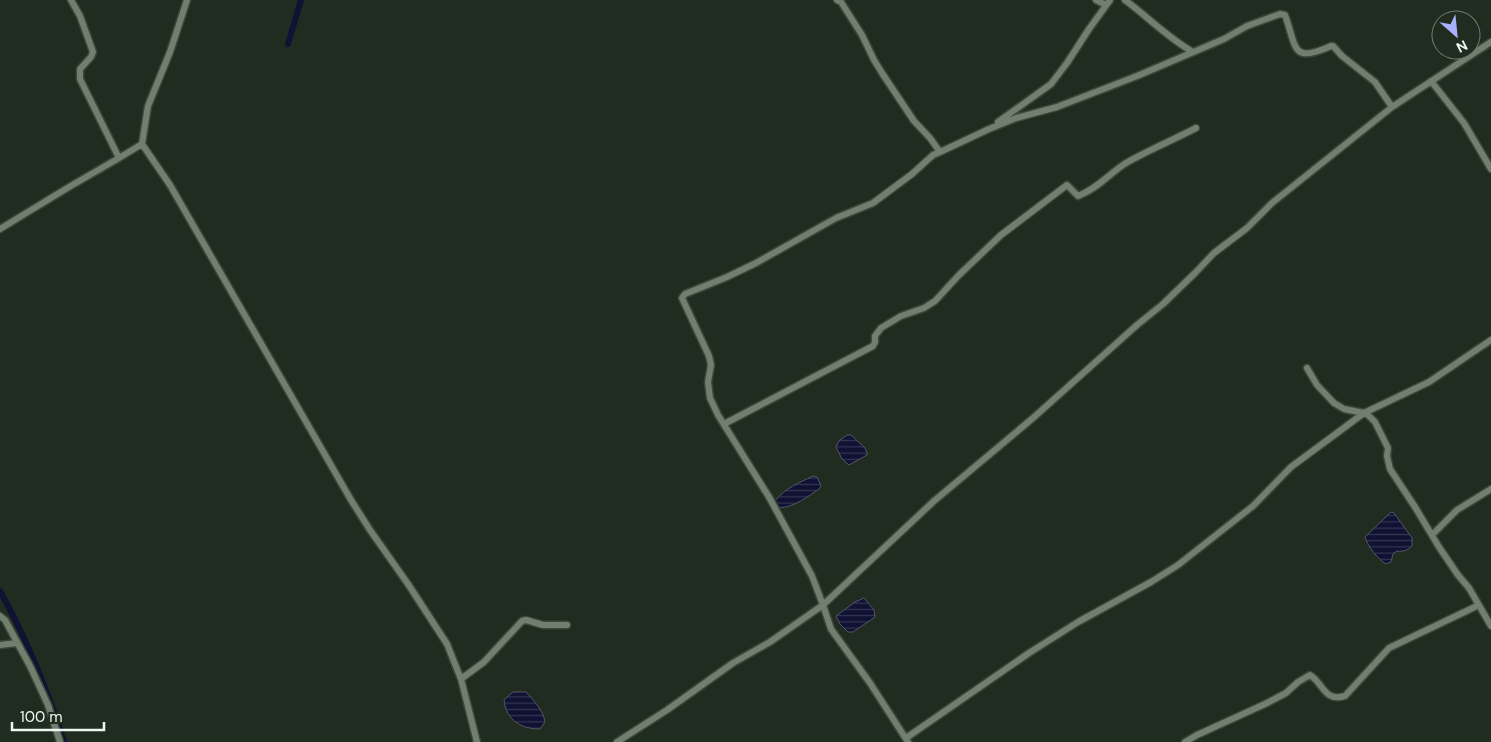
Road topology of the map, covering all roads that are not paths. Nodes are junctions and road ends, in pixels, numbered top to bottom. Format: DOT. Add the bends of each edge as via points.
graph roads {
  1 [pos="71,0"];
  2 [pos="187,0"];
  3 [pos="1096,0"];
  4 [pos="1125,0"];
  5 [pos="840,1"];
  6 [pos="1108,2"];
  7 [pos="1491,42"];
  8 [pos="1193,52"];
  9 [pos="1431,81"];
  10 [pos="1392,107"];
  11 [pos="1196,128"];
  12 [pos="988,129"];
  13 [pos="142,144"];
  14 [pos="940,152"];
  15 [pos="119,158"];
  16 [pos="1491,170"];
  17 [pos="0,229"];
  18 [pos="1491,340"];
  19 [pos="1307,368"];
  20 [pos="1364,413"];
  21 [pos="724,424"];
  22 [pos="1491,489"];
  23 [pos="1432,535"];
  24 [pos="823,605"];
  25 [pos="1479,605"];
  26 [pos="0,616"];
  27 [pos="567,625"];
  28 [pos="1491,626"];
  29 [pos="18,643"];
  30 [pos="0,646"];
  31 [pos="461,679"];
  32 [pos="907,740"];
  33 [pos="60,742"];
  34 [pos="477,742"];
  35 [pos="618,742"];
  36 [pos="1185,742"];
  1 -- 15 [label="street" via="93,52 80,69 80,79"];
  2 -- 13 [label="street" via="148,106"];
  3 -- 6 [label="street"];
  4 -- 8 [label="street" via="1177,43"];
  5 -- 14 [label="street" via="882,73 914,121"];
  6 -- 12 [label="street" via="1051,84"];
  7 -- 9 [label="street"];
  8 -- 10 [label="street" via="1247,26 1283,14 1298,52 1309,54 1333,46 1375,82"];
  8 -- 12 [label="street" via="1082,97"];
  9 -- 10 [label="street"];
  9 -- 16 [label="street" via="1464,124"];
  10 -- 24 [label="street" via="1214,253 1163,304 934,501"];
  11 -- 21 [label="street" via="1125,164 1083,194 1078,196 1068,185 1063,188 1001,235 935,301 881,328 873,346"];
  12 -- 14 [label="street"];
  13 -- 15 [label="street"];
  13 -- 31 [label="street" via="175,194 351,500 447,644"];
  14 -- 21 [label="street" via="873,203 836,218 756,263 685,294 683,304 711,364 710,398"];
  15 -- 17 [label="street"];
  18 -- 20 [label="street" via="1428,382"];
  19 -- 20 [label="street" via="1334,403 1344,409"];
  20 -- 23 [label="street" via="1375,422 1388,448 1390,469"];
  20 -- 32 [label="street" via="1291,467 1252,506 1178,565 1045,642"];
  21 -- 24 [label="street" via="812,576"];
  22 -- 23 [label="street" via="1457,510"];
  23 -- 25 [label="street"];
  24 -- 32 [label="street" via="831,629"];
  24 -- 35 [label="street"];
  25 -- 28 [label="street"];
  25 -- 36 [label="street" via="1390,648 1345,696 1340,698 1324,693 1310,675 1266,704"];
  26 -- 29 [label="street"];
  27 -- 31 [label="street" via="522,621 484,662"];
  29 -- 30 [label="street"];
  29 -- 33 [label="street" via="48,705"];
  31 -- 34 [label="street"];
}
